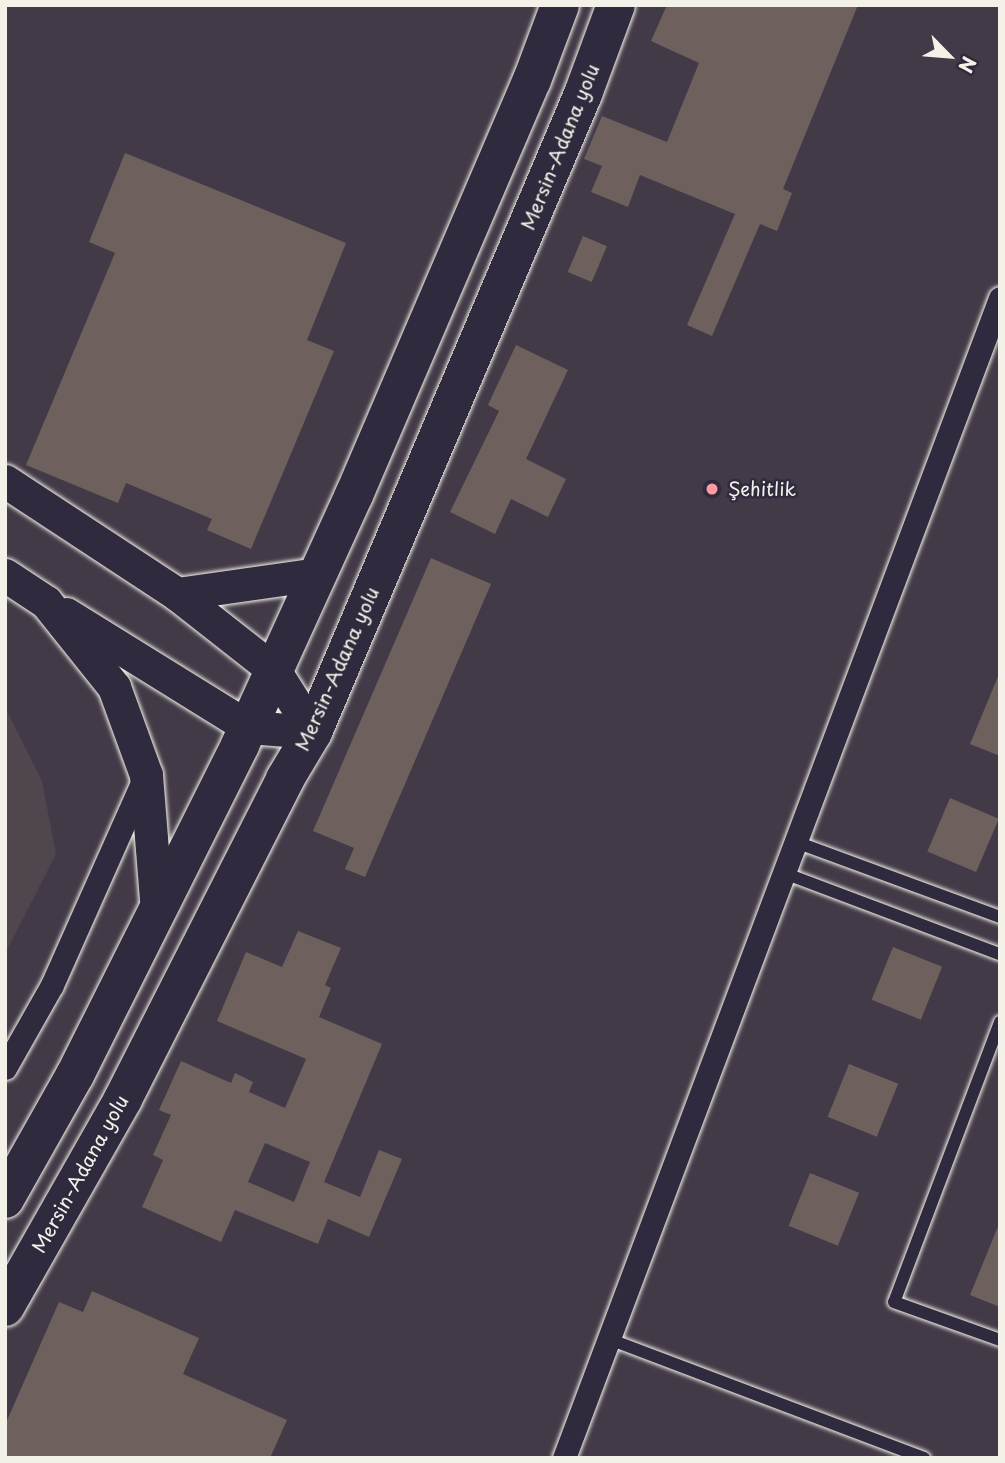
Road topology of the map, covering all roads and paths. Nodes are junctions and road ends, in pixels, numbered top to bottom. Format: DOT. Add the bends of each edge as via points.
graph roads {
  1 [pos="561,5"];
  2 [pos="617,5"];
  3 [pos="1000,298"];
  4 [pos="5,481"];
  5 [pos="318,574"];
  6 [pos="5,575"];
  7 [pos="177,594"];
  8 [pos="46,602"];
  9 [pos="274,670"];
  10 [pos="248,727"];
  11 [pos="313,732"];
  12 [pos="146,775"];
  13 [pos="796,842"];
  14 [pos="784,873"];
  15 [pos="157,911"];
  16 [pos="1000,917"];
  17 [pos="1000,954"];
  18 [pos="1000,1021"];
  19 [pos="5,1068"];
  20 [pos="5,1199"];
  21 [pos="5,1307"];
  22 [pos="609,1339"];
  23 [pos="1000,1340"];
  24 [pos="564,1458"];
  25 [pos="924,1458"];
  1 -- 5 [label="highway"];
  2 -- 11 [label="highway, Mersin-Adana yolu"];
  3 -- 13 [label="street"];
  4 -- 7 [label="main road"];
  5 -- 7 [label="main road"];
  5 -- 9 [label="highway"];
  6 -- 8 [label="main road"];
  7 -- 9 [label="main road"];
  8 -- 10 [label="main road"];
  8 -- 12 [label="main road" via="114,687"];
  9 -- 10 [label="highway"];
  9 -- 11 [label="main road"];
  10 -- 11 [label="main road"];
  10 -- 15 [label="highway"];
  11 -- 21 [label="highway, Mersin-Adana yolu" via="123,1099"];
  12 -- 15 [label="main road"];
  12 -- 19 [label="street" via="52,985"];
  13 -- 14 [label="street"];
  13 -- 16 [label="lane"];
  14 -- 17 [label="lane"];
  14 -- 22 [label="street"];
  15 -- 20 [label="highway" via="75,1075"];
  18 -- 23 [label="lane" via="894,1302"];
  22 -- 24 [label="street"];
  22 -- 25 [label="lane"];
}
